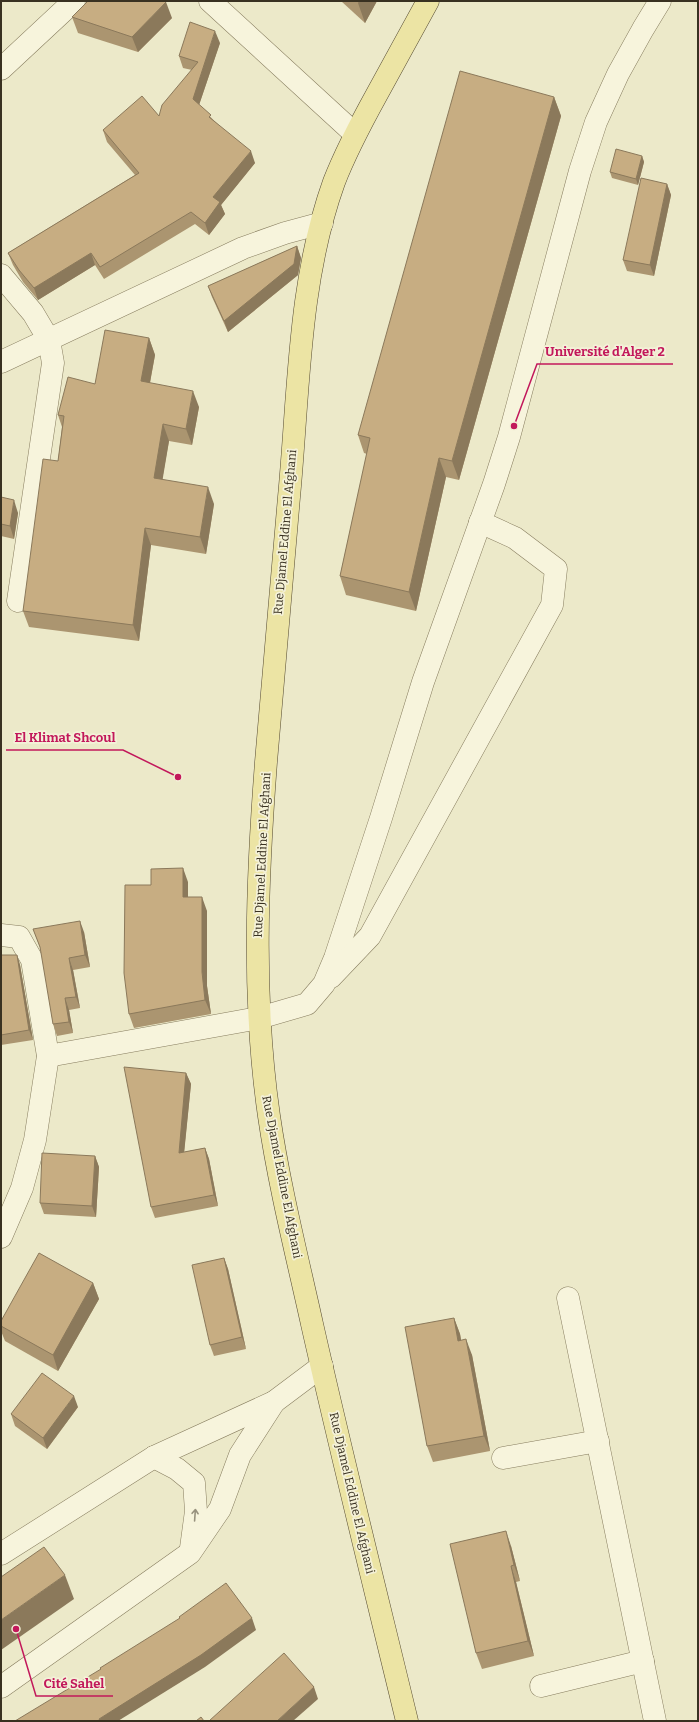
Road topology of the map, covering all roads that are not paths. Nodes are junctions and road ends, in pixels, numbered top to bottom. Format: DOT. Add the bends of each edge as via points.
graph roads {
  1 [pos="74,1"];
  2 [pos="210,1"];
  3 [pos="428,1"];
  4 [pos="660,1"];
  5 [pos="1,69"];
  6 [pos="355,134"];
  7 [pos="322,224"];
  8 [pos="1,275"];
  9 [pos="49,340"];
  10 [pos="1,362"];
  11 [pos="480,522"];
  12 [pos="18,601"];
  13 [pos="1,935"];
  14 [pos="324,984"];
  15 [pos="259,1018"];
  16 [pos="48,1056"];
  17 [pos="1,1236"];
  18 [pos="568,1298"];
  19 [pos="322,1366"];
  20 [pos="274,1402"];
  21 [pos="598,1441"];
  22 [pos="154,1457"];
  23 [pos="502,1458"];
  24 [pos="190,1553"];
  25 [pos="1,1554"];
  26 [pos="643,1661"];
  27 [pos="1,1686"];
  28 [pos="541,1686"];
  29 [pos="407,1721"];
  30 [pos="655,1721"];
  1 -- 5 [label="street"];
  2 -- 6 [label="street"];
  3 -- 6 [label="main road, Rue Djamel Eddine El Afghani"];
  4 -- 11 [label="street" via="618,74 596,122 580,171 509,437"];
  6 -- 7 [label="main road, Rue Djamel Eddine El Afghani" via="334,182"];
  7 -- 9 [label="street" via="285,233 243,248"];
  7 -- 15 [label="main road, Rue Djamel Eddine El Afghani" via="309,275 276,630 262,822 258,926"];
  8 -- 9 [label="street" via="33,313"];
  9 -- 10 [label="street"];
  9 -- 12 [label="street" via="53,363 52,376"];
  11 -- 14 [label="street" via="423,682"];
  11 -- 14 [label="street" via="515,538 556,569 552,605 370,936"];
  13 -- 16 [label="street" via="19,937 32,960"];
  14 -- 15 [label="street" via="307,1004"];
  15 -- 16 [label="street"];
  15 -- 19 [label="main road, Rue Djamel Eddine El Afghani" via="269,1119"];
  16 -- 17 [label="street" via="35,1140 22,1188"];
  18 -- 21 [label="street"];
  19 -- 20 [label="street"];
  19 -- 29 [label="main road, Rue Djamel Eddine El Afghani"];
  20 -- 22 [label="street"];
  20 -- 24 [label="street" via="240,1455 220,1509"];
  21 -- 23 [label="street"];
  21 -- 26 [label="street"];
  24 -- 22 [label="street, one-way" via="196,1512 194,1483 177,1469"];
  22 -- 25 [label="street"];
  24 -- 27 [label="street"];
  26 -- 28 [label="street"];
  26 -- 30 [label="street"];
}
